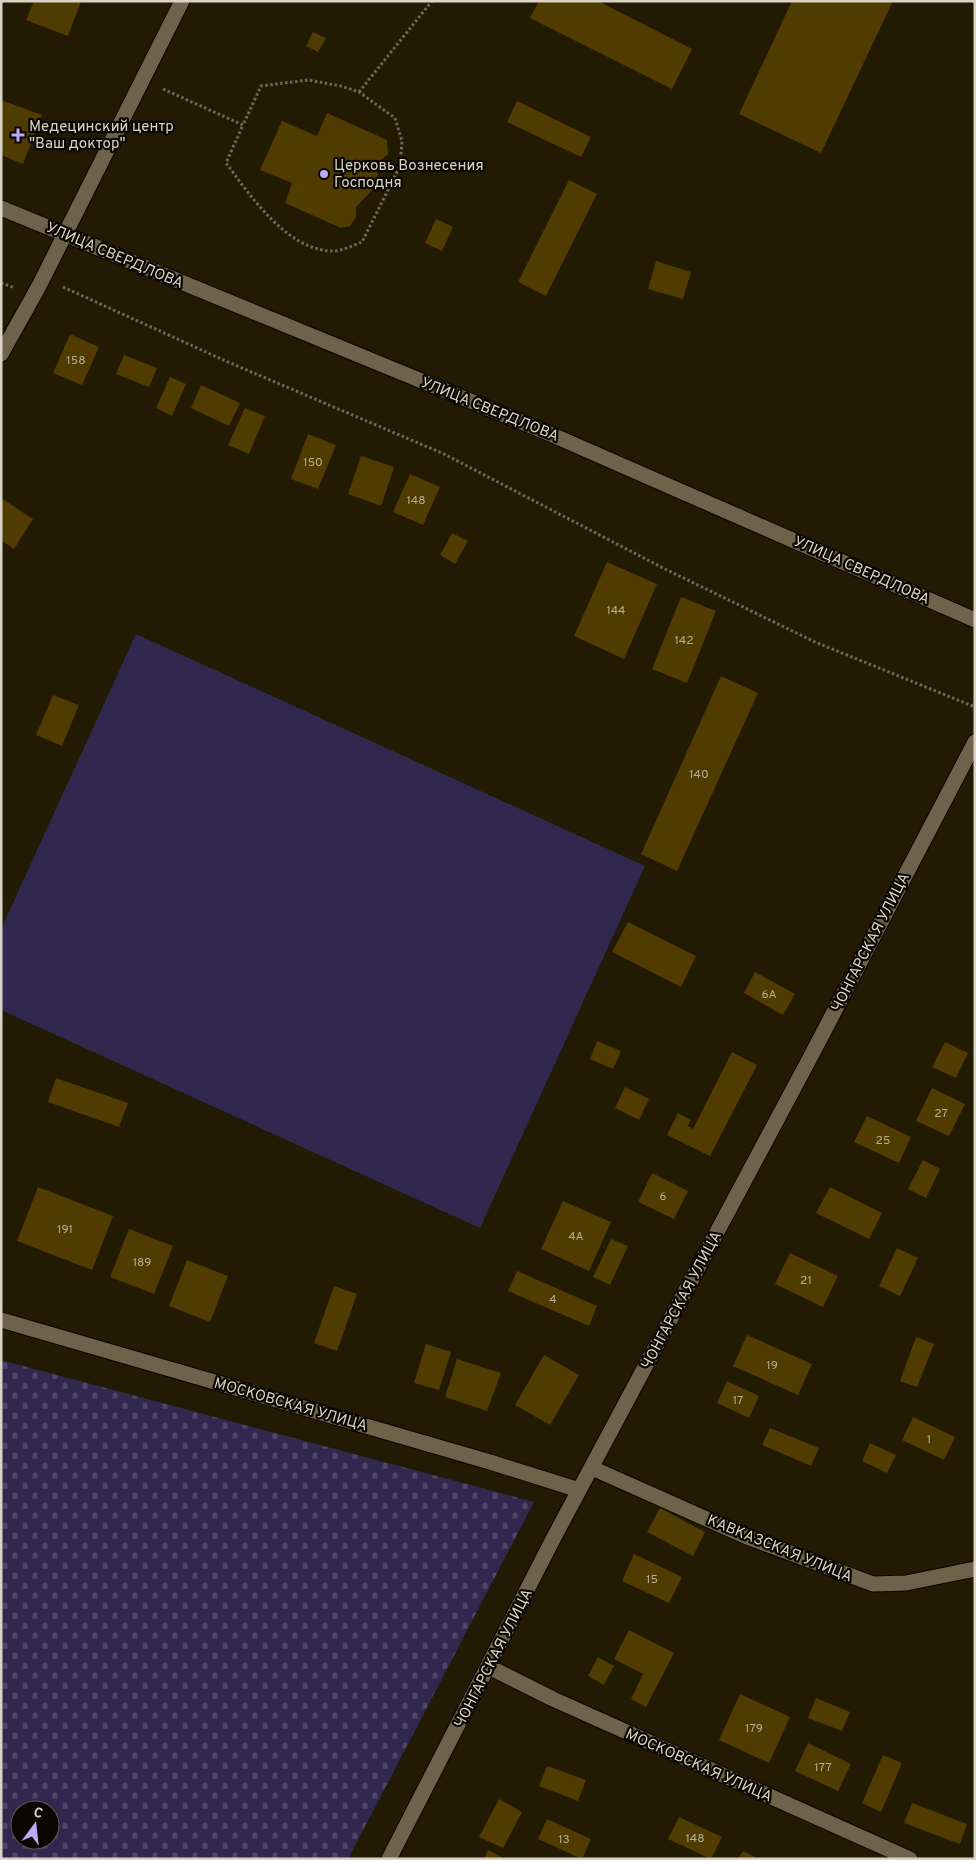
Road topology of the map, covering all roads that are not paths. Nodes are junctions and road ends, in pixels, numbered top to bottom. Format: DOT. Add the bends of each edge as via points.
graph roads {
  1 [pos="182,1"];
  2 [pos="1,208"];
  3 [pos="66,234"];
  4 [pos="1,354"];
  5 [pos="975,620"];
  6 [pos="975,742"];
  7 [pos="1,1320"];
  8 [pos="592,1468"];
  9 [pos="579,1490"];
  10 [pos="975,1569"];
  11 [pos="489,1667"];
  12 [pos="389,1859"];
  13 [pos="910,1859"];
  1 -- 3 [label="street"];
  2 -- 3 [label="street, УЛИЦА СВЕРДЛОВА"];
  3 -- 4 [label="street"];
  3 -- 5 [label="street, УЛИЦА СВЕРДЛОВА" via="541,430"];
  6 -- 8 [label="street, ЧОНГАРСКАЯ УЛИЦА"];
  7 -- 9 [label="street, МОСКОВСКАЯ УЛИЦА"];
  8 -- 9 [label="street, ЧОНГАРСКАЯ УЛИЦА"];
  8 -- 10 [label="street, КАВКАЗСКАЯ УЛИЦА" via="747,1536 873,1584 906,1583"];
  9 -- 11 [label="street, ЧОНГАРСКАЯ УЛИЦА"];
  11 -- 12 [label="street, ЧОНГАРСКАЯ УЛИЦА"];
  11 -- 13 [label="street, МОСКОВСКАЯ УЛИЦА"];
}
